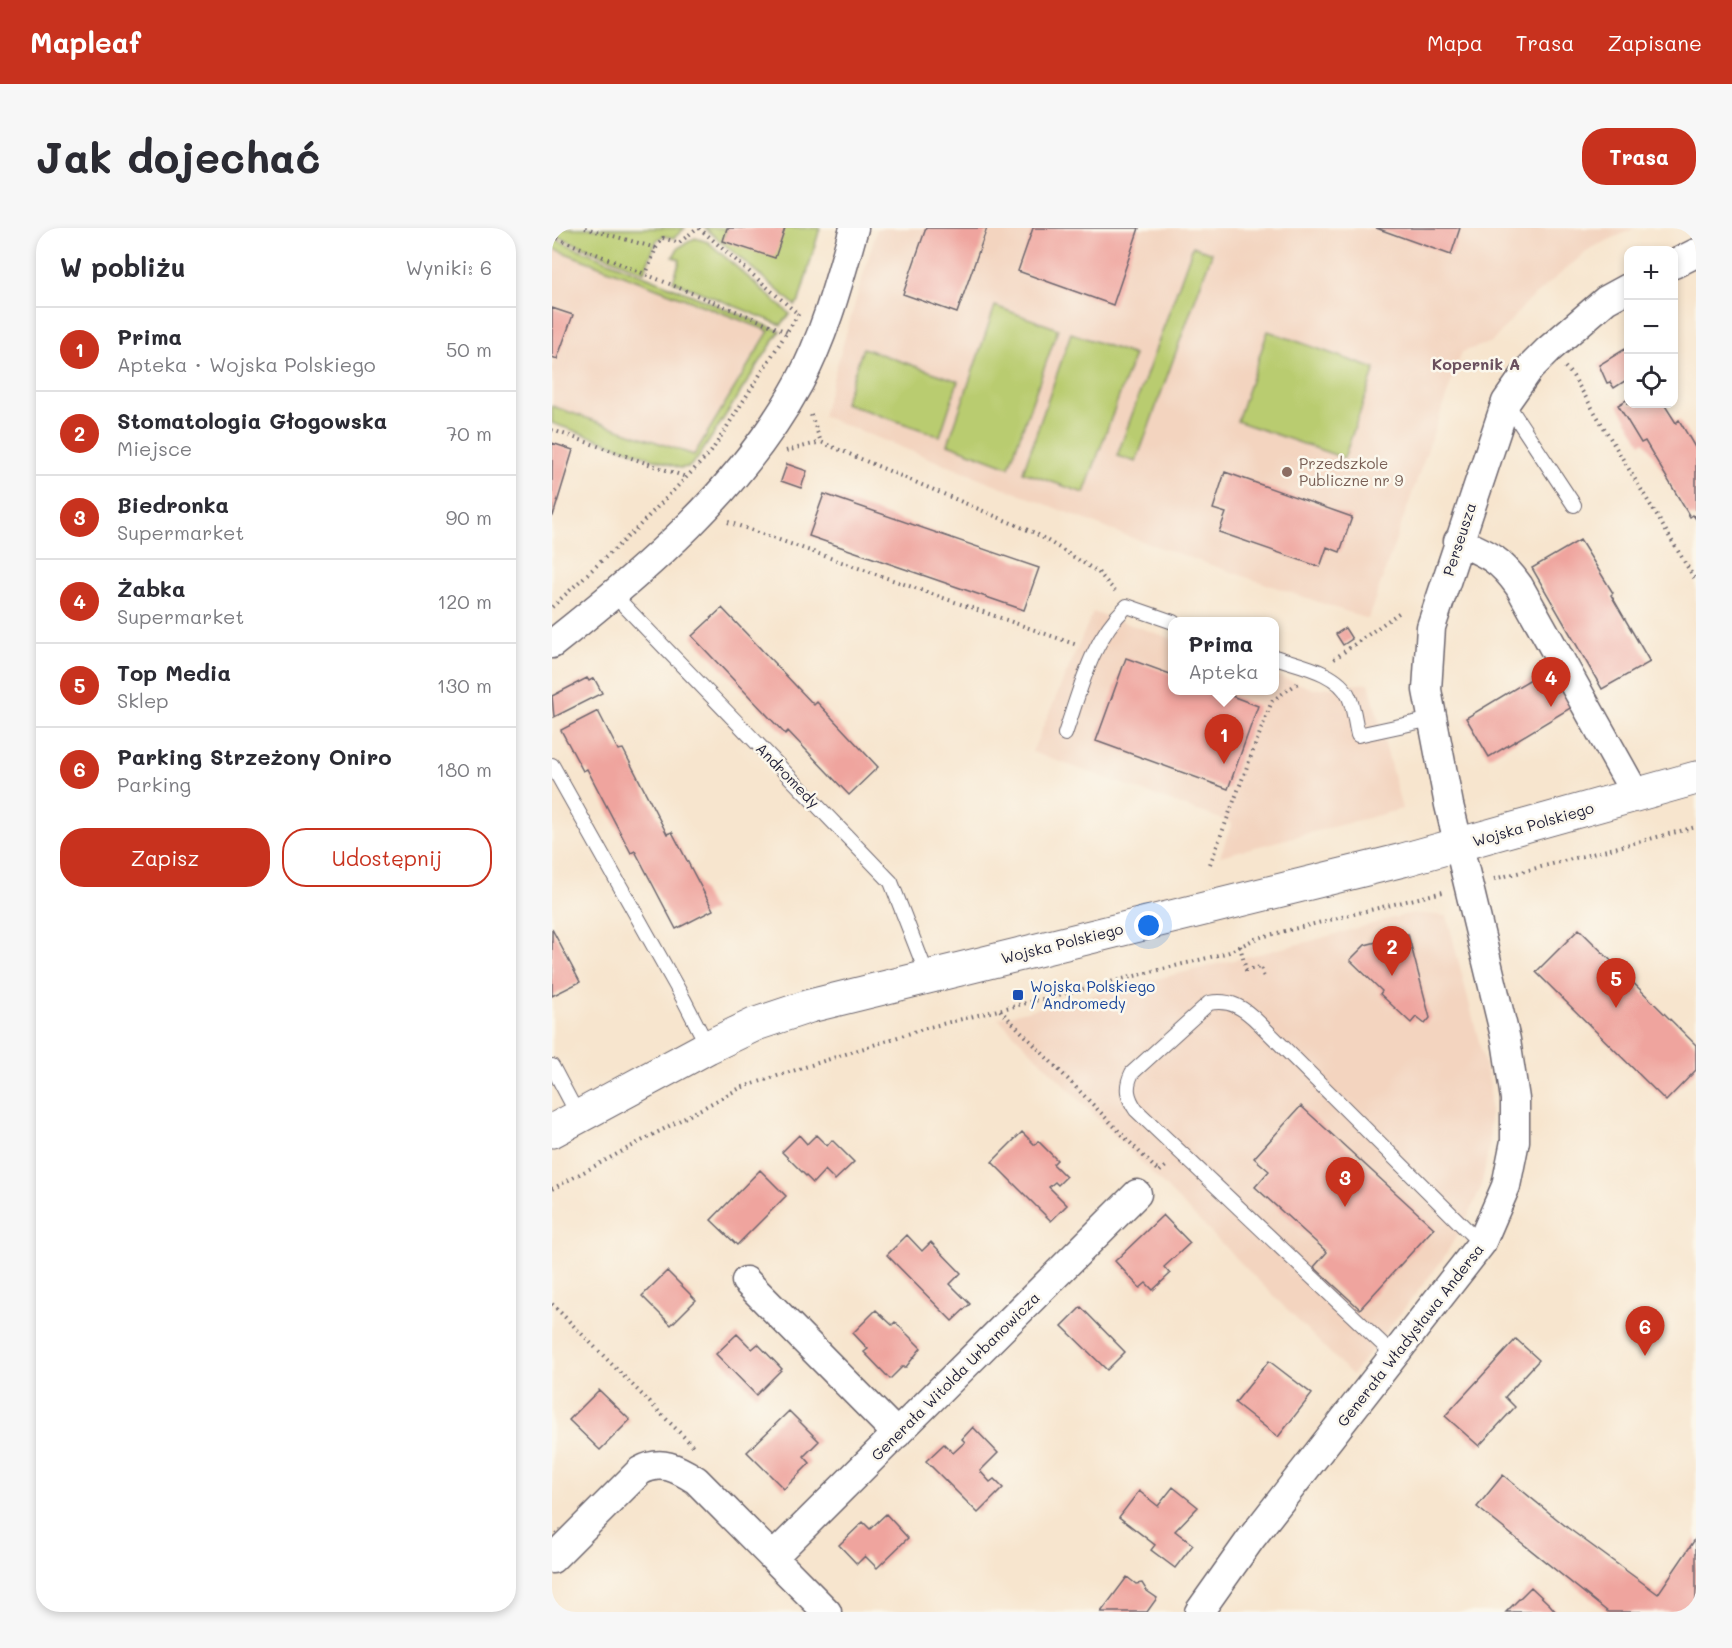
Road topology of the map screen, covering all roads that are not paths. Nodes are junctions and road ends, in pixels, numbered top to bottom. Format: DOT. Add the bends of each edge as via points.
graph roads {
  1 [pos="854,228"];
  2 [pos="1696,253"];
  3 [pos="1678,262"];
  4 [pos="1624,291"];
  5 [pos="1506,402"];
  6 [pos="1574,505"];
  7 [pos="1458,542"];
  8 [pos="614,595"];
  9 [pos="1168,620"];
  10 [pos="552,644"];
  11 [pos="1279,658"];
  12 [pos="1432,719"];
  13 [pos="1065,734"];
  14 [pos="552,765"];
  15 [pos="1696,778"];
  16 [pos="1636,795"];
  17 [pos="1459,845"];
  18 [pos="928,977"];
  19 [pos="708,1047"];
  20 [pos="552,1066"];
  21 [pos="565,1124"];
  22 [pos="1137,1194"];
  23 [pos="1481,1244"];
  24 [pos="746,1281"];
  25 [pos="1394,1355"];
  26 [pos="897,1434"];
  27 [pos="773,1557"];
  28 [pos="552,1559"];
  29 [pos="827,1612"];
  30 [pos="1199,1612"];
  1 -- 8 [label="street" via="830,313 799,383 754,453 704,510"];
  2 -- 3 [label="street"];
  4 -- 5 [label="street, Perseusza" via="1606,300 1548,350"];
  5 -- 6 [label="lane"];
  5 -- 7 [label="street, Perseusza"];
  7 -- 12 [label="street, Perseusza" via="1431,627 1427,690"];
  7 -- 16 [label="street" via="1494,557 1505,566 1551,640"];
  8 -- 10 [label="street"];
  8 -- 18 [label="lane, Andromedy" via="891,882"];
  9 -- 13 [label="lane" via="1127,606 1108,626 1094,651"];
  11 -- 12 [label="lane" via="1335,681 1349,696 1358,735"];
  12 -- 17 [label="street, Perseusza"];
  14 -- 19 [label="lane"];
  15 -- 16 [label="street, Wojska Polskiego"];
  16 -- 17 [label="street, Wojska Polskiego"];
  17 -- 18 [label="street, Wojska Polskiego"];
  17 -- 23 [label="street, Generała Władysława Andersa" via="1506,1040 1515,1099 1515,1141 1506,1186"];
  18 -- 19 [label="street, Wojska Polskiego" via="810,1006 756,1024"];
  19 -- 21 [label="street, Wojska Polskiego"];
  20 -- 21 [label="lane"];
  22 -- 26 [label="street, Generała Witolda Urbanowicza"];
  23 -- 25 [label="street, Generała Władysława Andersa"];
  23 -- 25 [label="lane" via="1236,1004 1223,1000 1209,1003 1132,1073 1127,1083 1128,1094 1136,1110"];
  24 -- 26 [label="street"];
  25 -- 30 [label="street, Generała Władysława Andersa"];
  26 -- 27 [label="street, Generała Witolda Urbanowicza"];
  27 -- 28 [label="street" via="696,1480 663,1465 640,1471"];
  27 -- 29 [label="street"];
}
